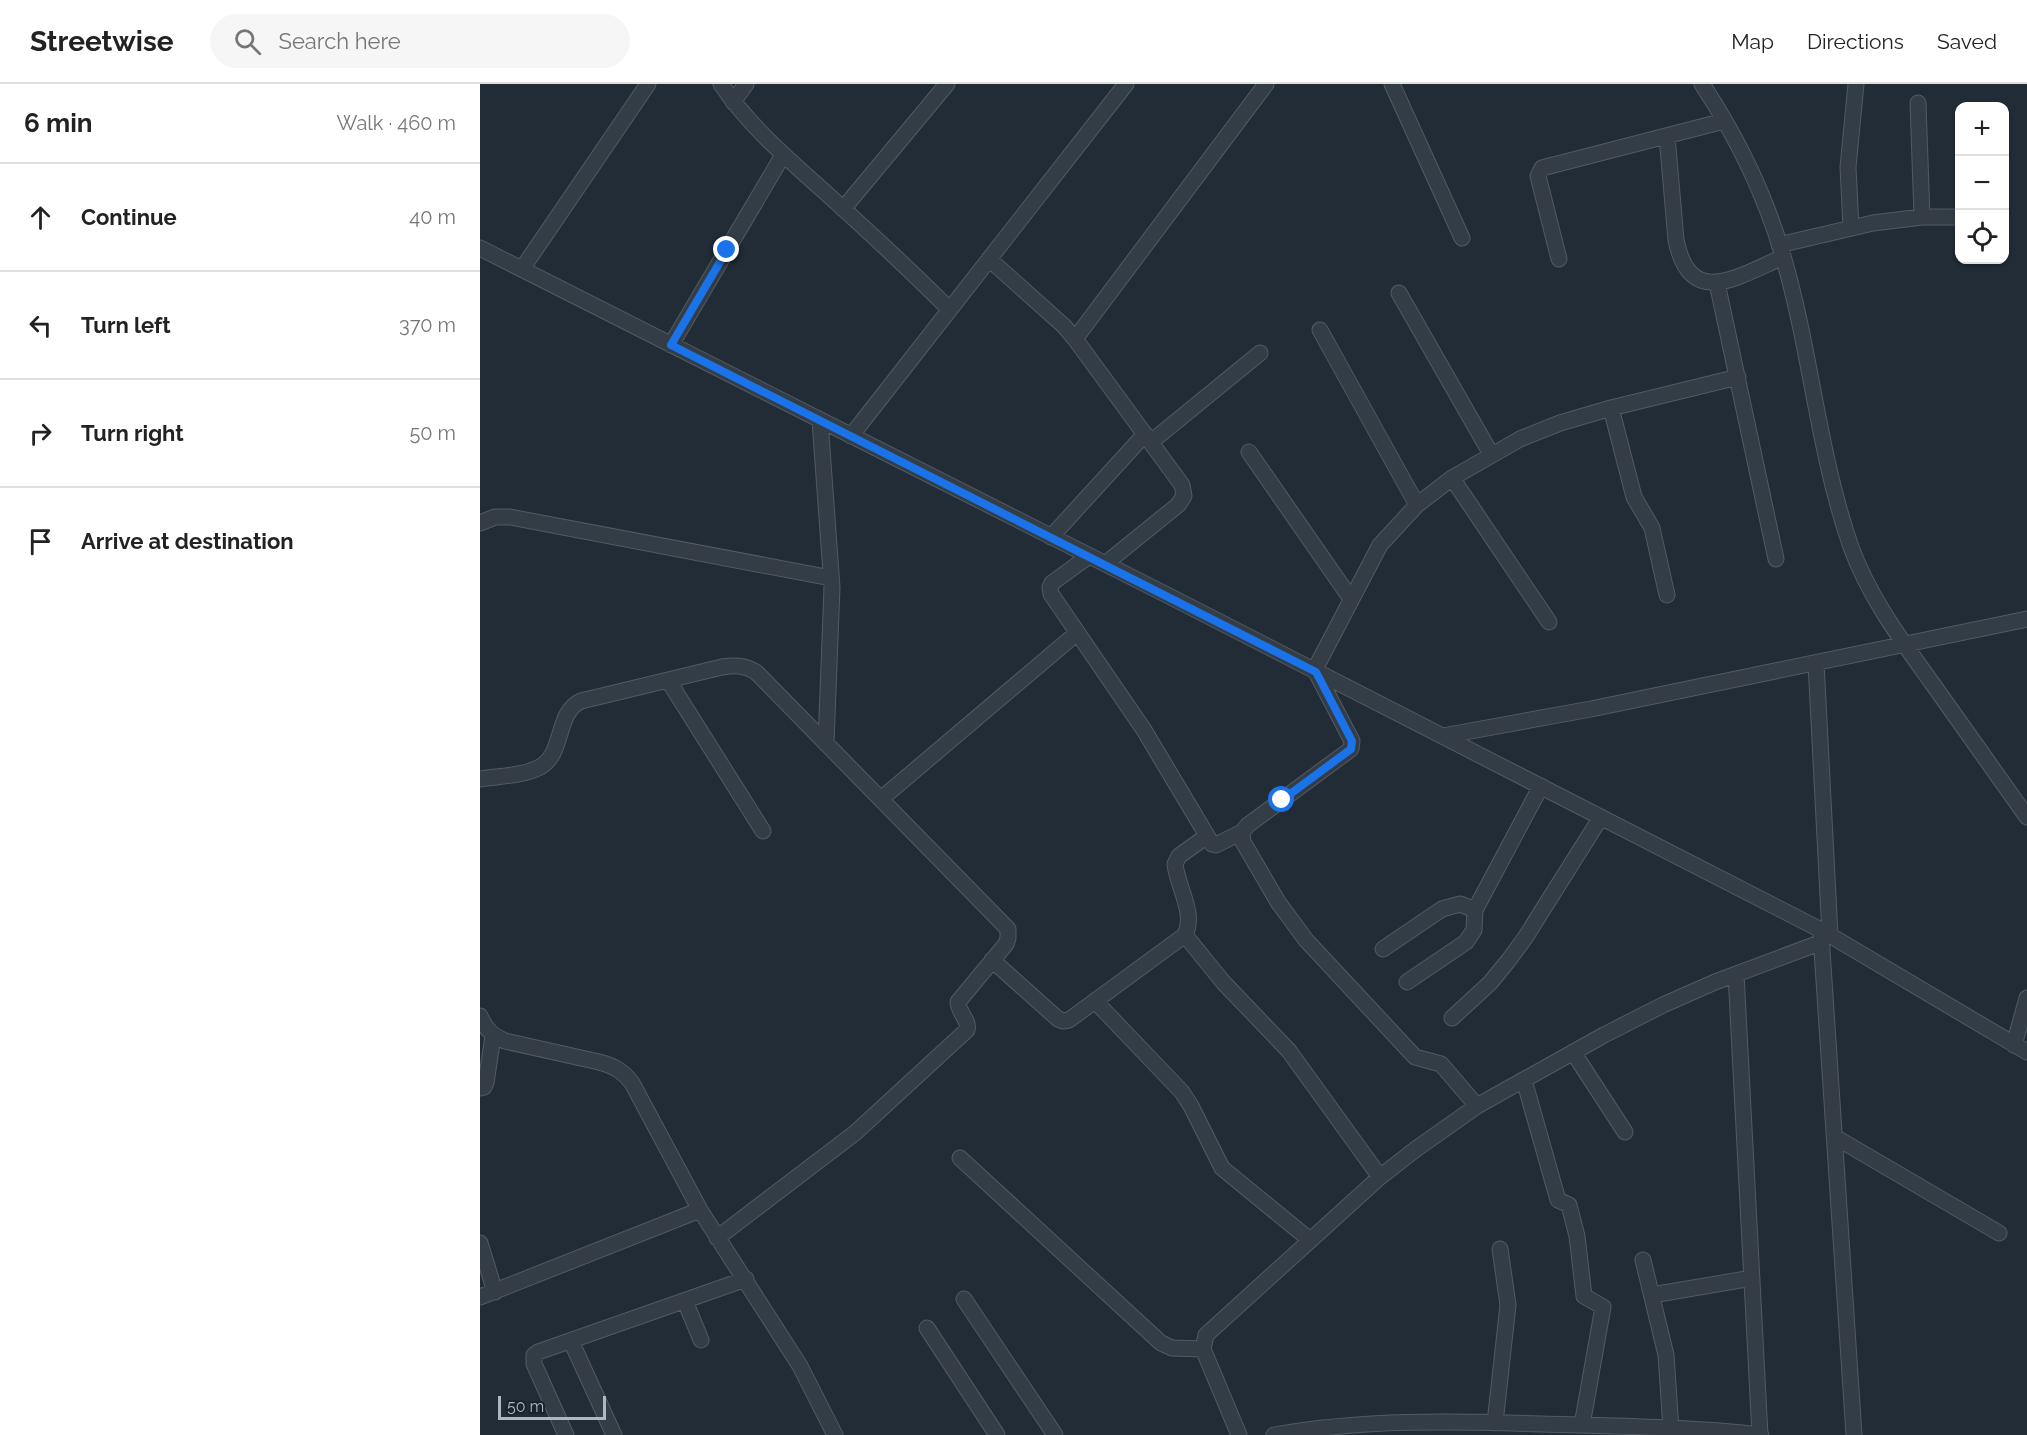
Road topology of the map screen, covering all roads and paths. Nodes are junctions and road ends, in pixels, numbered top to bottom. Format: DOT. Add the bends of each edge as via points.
graph roads {
  1 [pos="648,84"];
  2 [pos="722,84"];
  3 [pos="746,84"];
  4 [pos="946,84"];
  5 [pos="1126,84"];
  6 [pos="1266,84"];
  7 [pos="1392,84"];
  8 [pos="1702,84"];
  9 [pos="1856,84"];
  10 [pos="733,102"];
  11 [pos="1918,103"];
  12 [pos="1724,121"];
  13 [pos="1666,136"];
  14 [pos="783,155"];
  15 [pos="843,209"];
  16 [pos="1922,217"];
  17 [pos="1955,217"];
  18 [pos="1851,228"];
  19 [pos="1462,238"];
  20 [pos="480,248"];
  21 [pos="1781,251"];
  22 [pos="989,259"];
  23 [pos="1559,259"];
  24 [pos="522,269"];
  25 [pos="1717,283"];
  26 [pos="1399,293"];
  27 [pos="949,309"];
  28 [pos="1320,330"];
  29 [pos="1075,339"];
  30 [pos="671,345"];
  31 [pos="1260,353"];
  32 [pos="1738,377"];
  33 [pos="1611,408"];
  34 [pos="820,421"];
  35 [pos="851,435"];
  36 [pos="1148,438"];
  37 [pos="1249,452"];
  38 [pos="1491,454"];
  39 [pos="1452,478"];
  40 [pos="1417,505"];
  41 [pos="480,523"];
  42 [pos="1051,537"];
  43 [pos="1089,556"];
  44 [pos="1776,559"];
  45 [pos="1105,564"];
  46 [pos="831,578"];
  47 [pos="1667,595"];
  48 [pos="1350,599"];
  49 [pos="2027,619"];
  50 [pos="1549,622"];
  51 [pos="1077,633"];
  52 [pos="1906,645"];
  53 [pos="1816,663"];
  54 [pos="1315,671"];
  55 [pos="668,680"];
  56 [pos="1443,736"];
  57 [pos="826,743"];
  58 [pos="480,780"];
  59 [pos="1541,786"];
  60 [pos="881,799"];
  61 [pos="1601,817"];
  62 [pos="2027,817"];
  63 [pos="763,831"];
  64 [pos="1242,832"];
  65 [pos="1207,836"];
  66 [pos="1475,910"];
  67 [pos="1185,935"];
  68 [pos="1824,936"];
  69 [pos="1383,949"];
  70 [pos="993,960"];
  71 [pos="1736,974"];
  72 [pos="1407,982"];
  73 [pos="2027,998"];
  74 [pos="1095,1001"];
  75 [pos="480,1016"];
  76 [pos="1452,1018"];
  77 [pos="493,1036"];
  78 [pos="2021,1049"];
  79 [pos="1573,1052"];
  80 [pos="1524,1080"];
  81 [pos="480,1088"];
  82 [pos="1478,1106"];
  83 [pos="1625,1132"];
  84 [pos="1835,1137"];
  85 [pos="960,1158"];
  86 [pos="1380,1177"];
  87 [pos="700,1210"];
  88 [pos="1999,1233"];
  89 [pos="717,1238"];
  90 [pos="1310,1240"];
  91 [pos="480,1243"];
  92 [pos="1500,1249"];
  93 [pos="1643,1260"];
  94 [pos="1752,1278"];
  95 [pos="746,1279"];
  96 [pos="495,1292"];
  97 [pos="1652,1295"];
  98 [pos="480,1297"];
  99 [pos="964,1299"];
  100 [pos="685,1300"];
  101 [pos="927,1328"];
  102 [pos="701,1340"];
  103 [pos="571,1341"];
  104 [pos="1203,1349"];
  105 [pos="1495,1423"];
  106 [pos="1582,1425"];
  107 [pos="1518,1429"];
  108 [pos="1671,1429"];
  109 [pos="1316,1431"];
  110 [pos="566,1435"];
  111 [pos="614,1435"];
  112 [pos="835,1435"];
  113 [pos="998,1435"];
  114 [pos="1055,1435"];
  115 [pos="1239,1435"];
  116 [pos="1274,1435"];
  117 [pos="1760,1435"];
  118 [pos="1854,1435"];
  1 -- 24 [label="street"];
  2 -- 10 [label="street"];
  3 -- 10 [label="street"];
  4 -- 15 [label="street"];
  5 -- 22 [label="street"];
  6 -- 29 [label="street"];
  7 -- 19 [label="street"];
  8 -- 12 [label="street"];
  9 -- 18 [label="street" via="1848,167"];
  10 -- 14 [label="street"];
  11 -- 16 [label="street"];
  12 -- 13 [label="street"];
  12 -- 21 [label="street" via="1755,176"];
  13 -- 23 [label="street" via="1542,168 1538,176"];
  13 -- 25 [label="street" via="1679,256 1692,276"];
  14 -- 15 [label="street"];
  14 -- 30 [label="street"];
  15 -- 27 [label="street"];
  16 -- 17 [label="street"];
  16 -- 18 [label="street"];
  18 -- 21 [label="street"];
  20 -- 24 [label="street"];
  21 -- 25 [label="street"];
  21 -- 52 [label="street" via="1843,522 1864,576"];
  22 -- 27 [label="street"];
  22 -- 29 [label="street"];
  24 -- 30 [label="street"];
  25 -- 32 [label="street"];
  26 -- 38 [label="street"];
  27 -- 35 [label="street"];
  28 -- 40 [label="street"];
  29 -- 36 [label="street"];
  30 -- 34 [label="street"];
  31 -- 36 [label="street"];
  32 -- 33 [label="street"];
  32 -- 44 [label="street"];
  33 -- 38 [label="street" via="1560,423"];
  33 -- 47 [label="street" via="1634,497 1652,528"];
  34 -- 35 [label="street"];
  34 -- 46 [label="street"];
  35 -- 42 [label="street"];
  36 -- 42 [label="street"];
  36 -- 45 [label="street" via="1182,485 1184,496"];
  37 -- 48 [label="street"];
  38 -- 39 [label="street"];
  39 -- 40 [label="street"];
  39 -- 50 [label="street"];
  40 -- 48 [label="street" via="1380,545"];
  41 -- 46 [label="street" via="510,517"];
  42 -- 43 [label="street"];
  43 -- 45 [label="street"];
  43 -- 51 [label="street" via="1050,586 1051,594"];
  45 -- 54 [label="street"];
  46 -- 57 [label="street"];
  48 -- 54 [label="street"];
  49 -- 52 [label="street"];
  51 -- 60 [label="street"];
  51 -- 65 [label="street" via="1149,738"];
  52 -- 53 [label="street"];
  52 -- 62 [label="street"];
  53 -- 56 [label="street"];
  53 -- 68 [label="street"];
  54 -- 56 [label="street"];
  54 -- 64 [label="street" via="1352,741 1351,749"];
  55 -- 57 [label="street" via="730,666 749,668"];
  55 -- 58 [label="street" via="575,704 547,762 531,770"];
  55 -- 63 [label="street"];
  56 -- 59 [label="street"];
  57 -- 60 [label="street"];
  59 -- 61 [label="street"];
  59 -- 66 [label="street"];
  60 -- 70 [label="street" via="1005,925 1008,938"];
  61 -- 68 [label="street"];
  61 -- 76 [label="street" via="1508,961"];
  64 -- 65 [label="street" via="1216,845"];
  64 -- 82 [label="street" via="1243,842 1278,902 1306,940 1415,1057 1441,1064"];
  65 -- 67 [label="street" via="1179,856 1175,864 1188,917"];
  66 -- 69 [label="street" via="1460,904 1442,909"];
  66 -- 72 [label="street" via="1474,930 1466,942"];
  67 -- 74 [label="street"];
  67 -- 86 [label="street" via="1223,982 1289,1051"];
  68 -- 71 [label="street"];
  68 -- 78 [label="street"];
  68 -- 84 [label="street"];
  70 -- 74 [label="street" via="1060,1020 1069,1020"];
  70 -- 89 [label="street" via="958,1002 967,1030 855,1133"];
  71 -- 79 [label="street" via="1663,1005"];
  71 -- 94 [label="street"];
  73 -- 78 [label="street"];
  74 -- 90 [label="street" via="1182,1092 1222,1168"];
  75 -- 77 [label="street"];
  77 -- 81 [label="street" via="486,1083"];
  77 -- 87 [label="street" via="612,1065 625,1073"];
  79 -- 80 [label="street"];
  79 -- 83 [label="street"];
  80 -- 82 [label="street"];
  80 -- 106 [label="street" via="1558,1200 1569,1205 1584,1296 1603,1307"];
  82 -- 86 [label="street"];
  84 -- 88 [label="street"];
  84 -- 118 [label="street"];
  85 -- 104 [label="street" via="1161,1343 1172,1348"];
  86 -- 90 [label="street"];
  87 -- 89 [label="street"];
  87 -- 96 [label="street"];
  89 -- 95 [label="street"];
  90 -- 104 [label="street" via="1212,1328"];
  91 -- 96 [label="street"];
  92 -- 105 [label="street" via="1508,1305"];
  93 -- 97 [label="street"];
  94 -- 97 [label="street"];
  94 -- 117 [label="street"];
  95 -- 100 [label="street"];
  95 -- 112 [label="street" via="800,1366"];
  96 -- 98 [label="street"];
  97 -- 108 [label="street" via="1666,1355"];
  99 -- 114 [label="street"];
  100 -- 102 [label="street"];
  100 -- 103 [label="street"];
  101 -- 113 [label="street"];
  103 -- 110 [label="street" via="538,1352 533,1359"];
  103 -- 111 [label="street"];
  104 -- 115 [label="street"];
  105 -- 107 [label="street"];
  105 -- 109 [label="street" via="1400,1422"];
  106 -- 107 [label="street"];
  106 -- 108 [label="street"];
  108 -- 117 [label="street"];
  109 -- 116 [label="street"];
}
